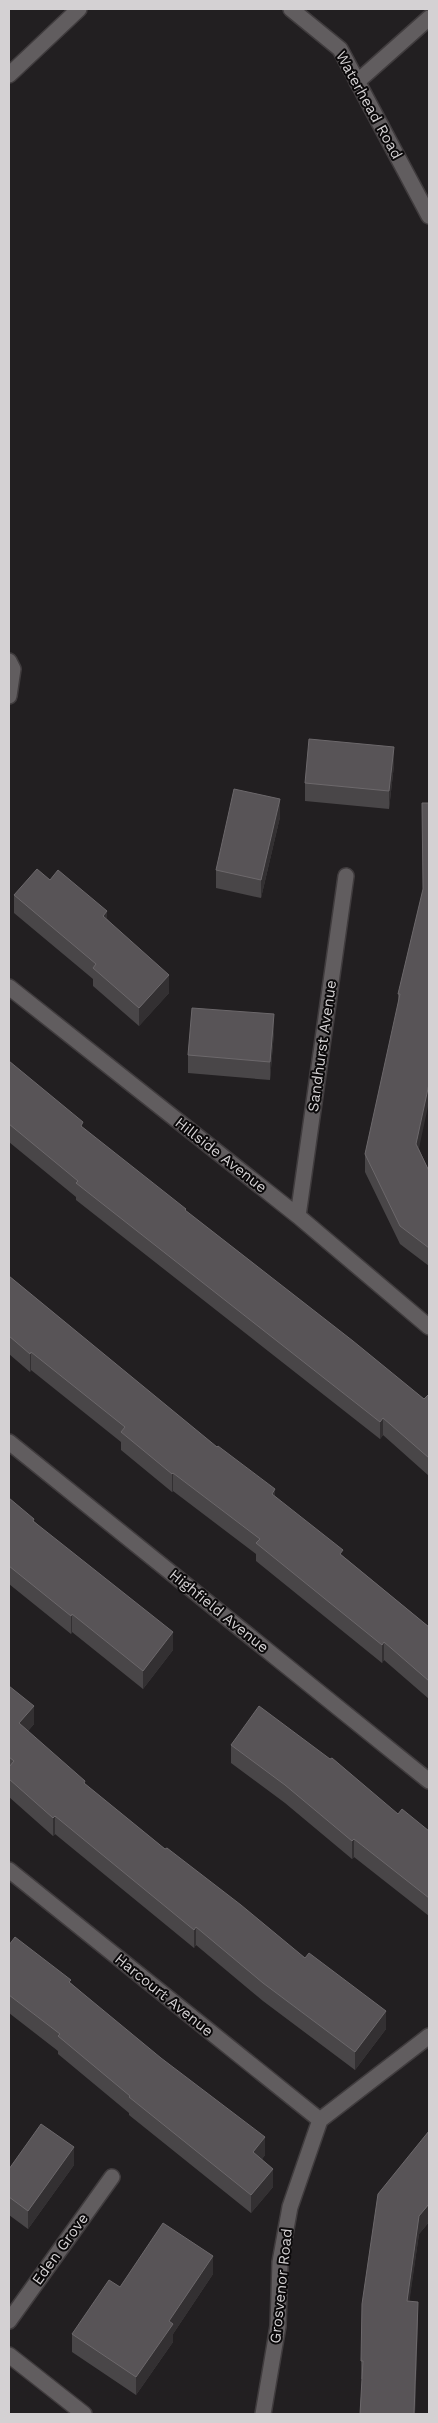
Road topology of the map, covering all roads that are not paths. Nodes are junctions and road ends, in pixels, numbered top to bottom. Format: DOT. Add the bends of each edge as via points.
graph roads {
  1 [pos="79,9"];
  2 [pos="291,9"];
  3 [pos="429,18"];
  4 [pos="9,75"];
  5 [pos="357,82"];
  6 [pos="429,216"];
  7 [pos="9,661"];
  8 [pos="9,696"];
  9 [pos="346,876"];
  10 [pos="9,987"];
  11 [pos="298,1216"];
  12 [pos="429,1327"];
  13 [pos="9,1442"];
  14 [pos="429,1781"];
  15 [pos="9,1870"];
  16 [pos="429,2036"];
  17 [pos="320,2120"];
  18 [pos="112,2177"];
  19 [pos="9,2321"];
  20 [pos="9,2355"];
  21 [pos="84,2414"];
  22 [pos="263,2414"];
  1 -- 4 [label="street"];
  2 -- 5 [label="street, Waterhead Road" via="340,49"];
  3 -- 5 [label="street"];
  5 -- 6 [label="street, Waterhead Road"];
  7 -- 8 [label="street" via="13,669"];
  9 -- 11 [label="street, Sandhurst Avenue"];
  10 -- 11 [label="street, Hillside Avenue"];
  11 -- 12 [label="street, Hillside Avenue"];
  13 -- 14 [label="street, Highfield Avenue"];
  15 -- 17 [label="street, Harcourt Avenue"];
  16 -- 17 [label="street"];
  17 -- 22 [label="street, Grosvenor Road" via="290,2207 280,2262 278,2326"];
  18 -- 19 [label="street, Eden Grove"];
  20 -- 21 [label="street"];
}
